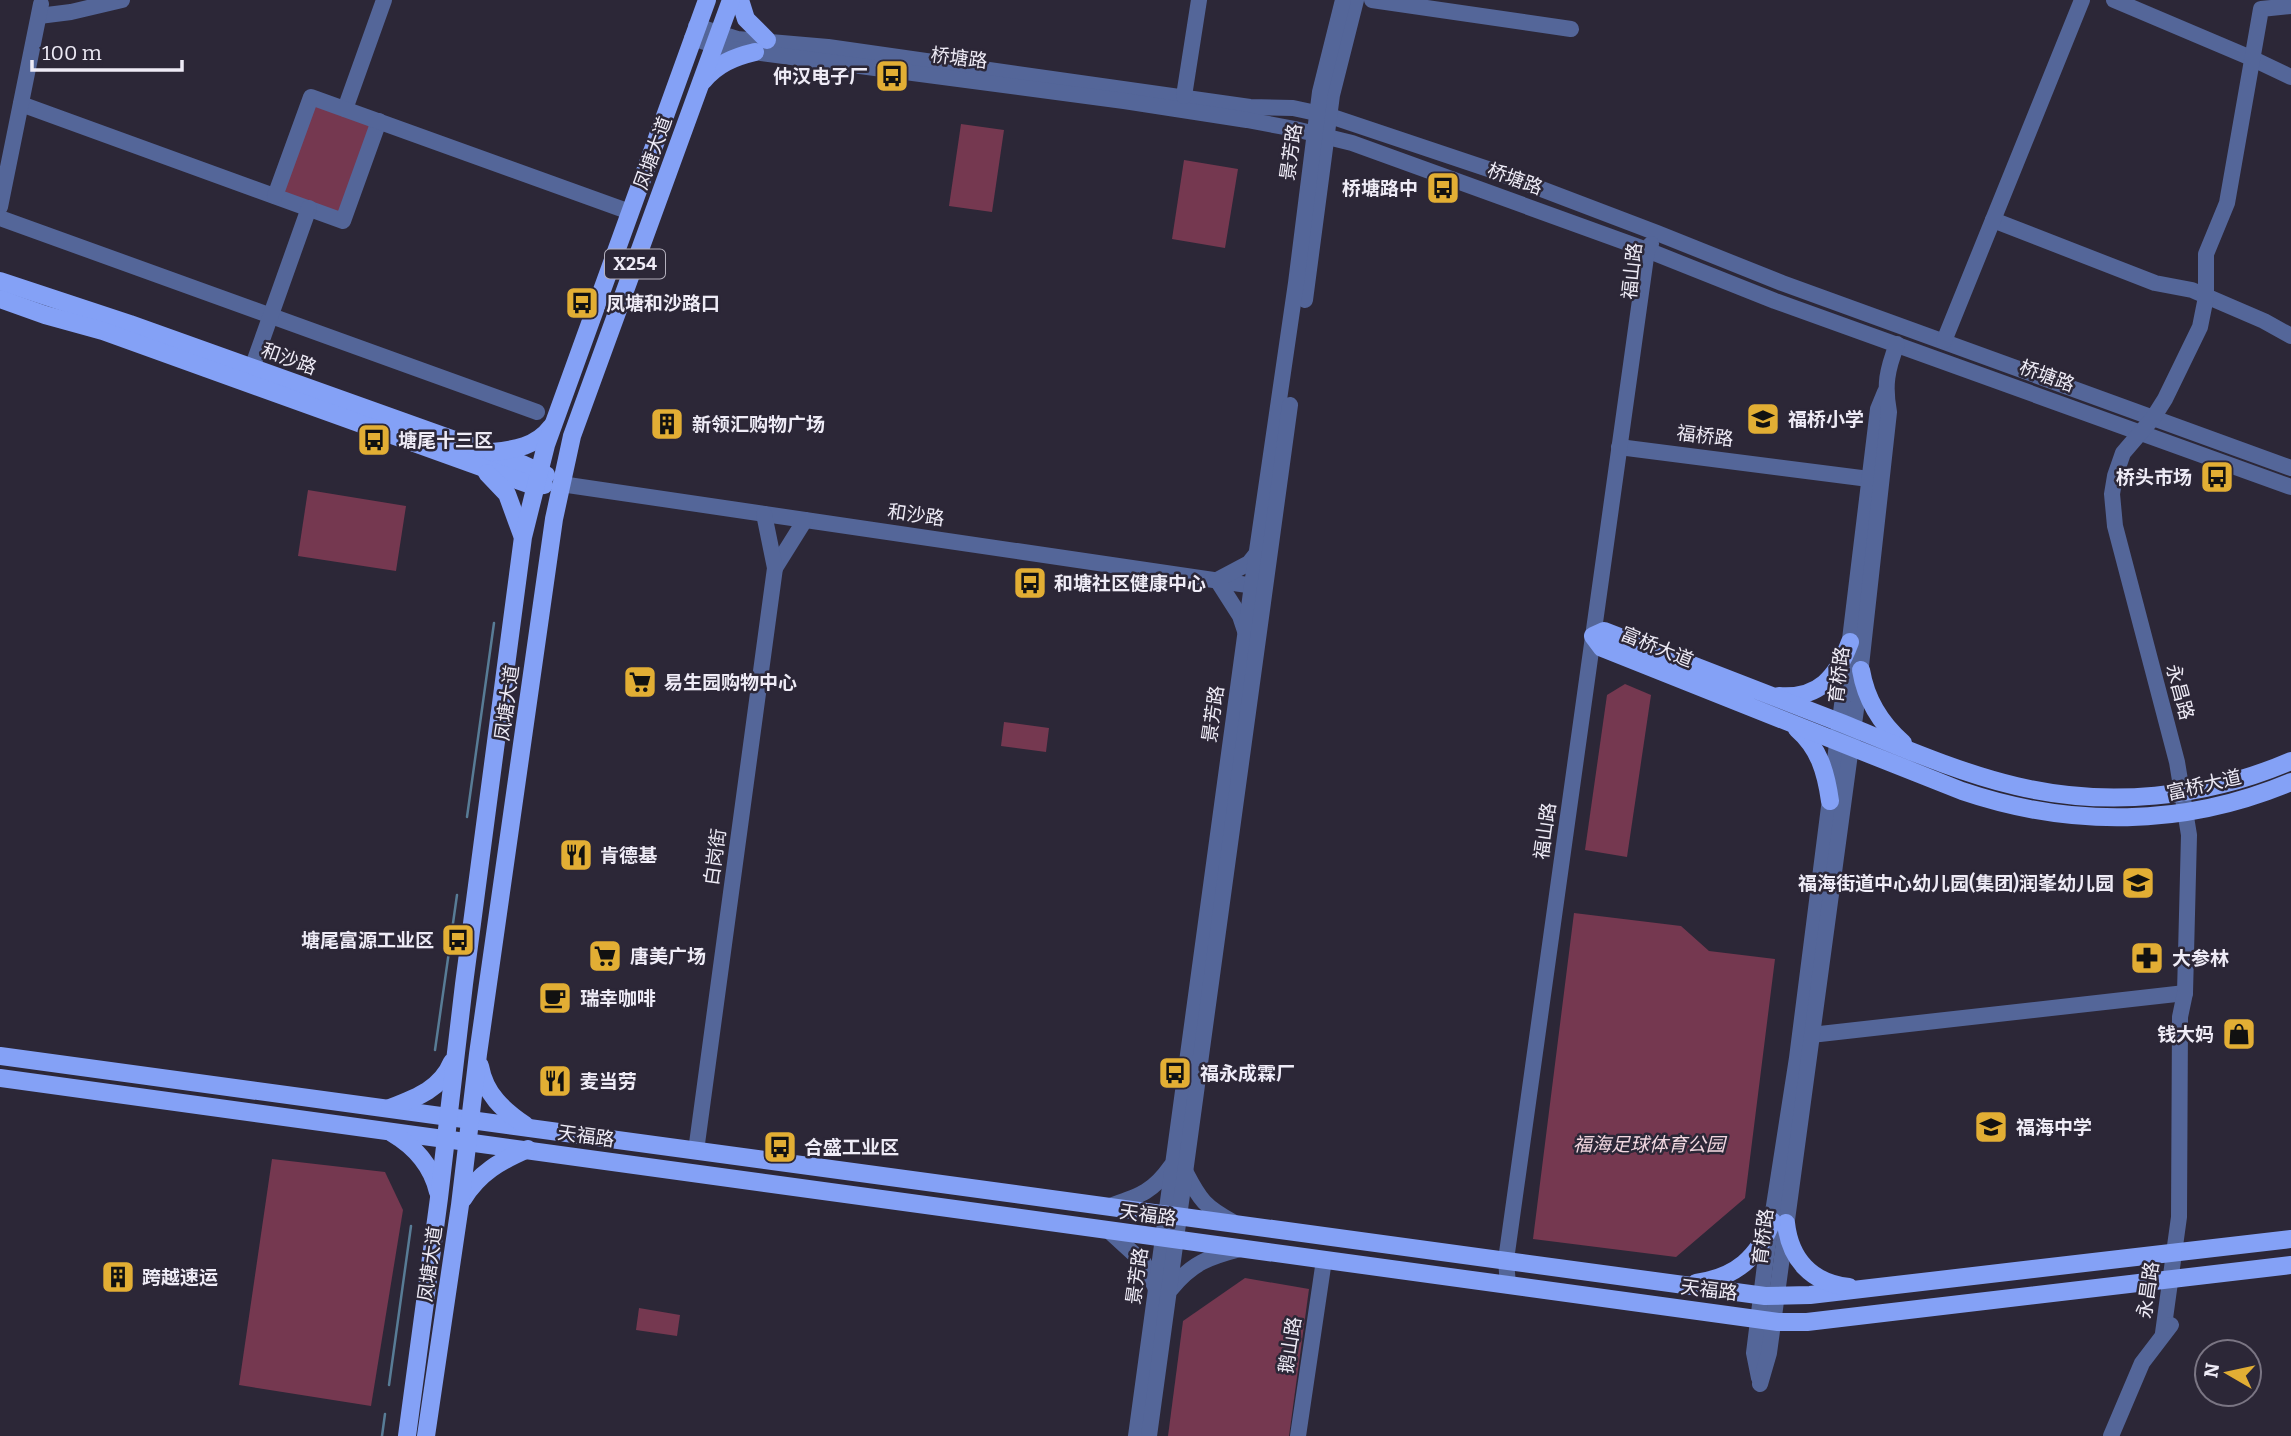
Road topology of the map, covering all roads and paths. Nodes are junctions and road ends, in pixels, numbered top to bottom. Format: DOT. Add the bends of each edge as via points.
graph roads {
  1 [pos="64,0"];
  2 [pos="122,0"];
  3 [pos="384,0"];
  4 [pos="707,0"];
  5 [pos="731,0"];
  6 [pos="740,0"];
  7 [pos="1199,0"];
  8 [pos="1343,0"];
  9 [pos="1356,0"];
  10 [pos="1372,0"];
  11 [pos="2082,0"];
  12 [pos="2114,0"];
  13 [pos="39,6"];
  14 [pos="2291,6"];
  15 [pos="1571,29"];
  16 [pos="694,32"];
  17 [pos="717,40"];
  18 [pos="761,46"];
  19 [pos="2251,58"];
  20 [pos="2291,77"];
  21 [pos="699,87"];
  22 [pos="1187,97"];
  23 [pos="21,104"];
  24 [pos="345,109"];
  25 [pos="1324,115"];
  26 [pos="379,121"];
  27 [pos="1321,135"];
  28 [pos="275,196"];
  29 [pos="0,207"];
  30 [pos="309,208"];
  31 [pos="630,212"];
  32 [pos="0,218"];
  33 [pos="1993,220"];
  34 [pos="1657,233"];
  35 [pos="1652,252"];
  36 [pos="0,281"];
  37 [pos="2206,297"];
  38 [pos="0,299"];
  39 [pos="271,316"];
  40 [pos="2291,336"];
  41 [pos="1944,341"];
  42 [pos="1897,344"];
  43 [pos="252,368"];
  44 [pos="1885,392"];
  45 [pos="537,412"];
  46 [pos="557,418"];
  47 [pos="2153,418"];
  48 [pos="2140,432"];
  49 [pos="1625,447"];
  50 [pos="484,459"];
  51 [pos="2291,468"];
  52 [pos="536,478"];
  53 [pos="1869,479"];
  54 [pos="561,484"];
  55 [pos="2291,487"];
  56 [pos="764,513"];
  57 [pos="805,520"];
  58 [pos="523,537"];
  59 [pos="1257,554"];
  60 [pos="775,568"];
  61 [pos="1217,580"];
  62 [pos="1258,586"];
  63 [pos="1246,632"];
  64 [pos="1600,638"];
  65 [pos="1850,642"];
  66 [pos="1861,670"];
  67 [pos="1764,693"];
  68 [pos="1789,722"];
  69 [pos="1847,725"];
  70 [pos="1844,745"];
  71 [pos="1914,752"];
  72 [pos="2291,761"];
  73 [pos="1969,773"];
  74 [pos="2291,782"];
  75 [pos="1962,791"];
  76 [pos="2182,793"];
  77 [pos="1830,801"];
  78 [pos="2185,812"];
  79 [pos="2185,993"];
  80 [pos="1811,1035"];
  81 [pos="457,1045"];
  82 [pos="478,1054"];
  83 [pos="0,1056"];
  84 [pos="0,1078"];
  85 [pos="386,1109"];
  86 [pos="449,1117"];
  87 [pos="470,1120"];
  88 [pos="531,1128"];
  89 [pos="386,1130"];
  90 [pos="446,1138"];
  91 [pos="467,1141"];
  92 [pos="528,1149"];
  93 [pos="696,1151"];
  94 [pos="1174,1161"];
  95 [pos="1186,1173"];
  96 [pos="439,1198"];
  97 [pos="460,1205"];
  98 [pos="1110,1206"];
  99 [pos="1174,1215"];
  100 [pos="1779,1222"];
  101 [pos="1235,1223"];
  102 [pos="1108,1230"];
  103 [pos="1170,1239"];
  104 [pos="2291,1239"];
  105 [pos="1241,1249"];
  106 [pos="2179,1252"];
  107 [pos="1324,1260"];
  108 [pos="1511,1261"];
  109 [pos="2291,1265"];
  110 [pos="2176,1279"];
  111 [pos="1678,1284"];
  112 [pos="1507,1285"];
  113 [pos="1863,1289"];
  114 [pos="1163,1291"];
  115 [pos="1769,1296"];
  116 [pos="1766,1319"];
  117 [pos="407,1436"];
  118 [pos="426,1436"];
  119 [pos="1136,1436"];
  120 [pos="1149,1436"];
  121 [pos="1298,1436"];
  122 [pos="2111,1436"];
  1 -- 13 [label="street"];
  2 -- 13 [label="street" via="71,12"];
  3 -- 24 [label="street"];
  4 -- 16 [label="main road, 凤塘大道"];
  5 -- 17 [label="main road, 凤塘大道"];
  6 -- 18 [label="main road"];
  7 -- 22 [label="street"];
  8 -- 25 [label="street, 景芳路" via="1322,82"];
  9 -- 25 [label="street, 景芳路"];
  10 -- 15 [label="street"];
  11 -- 33 [label="street"];
  12 -- 19 [label="street"];
  13 -- 23 [label="street"];
  14 -- 19 [label="street, 永昌路" via="2261,9"];
  16 -- 17 [label="street, 桥塘路"];
  16 -- 31 [label="main road, 凤塘大道 / X254"];
  17 -- 18 [label="street, 桥塘路"];
  17 -- 21 [label="main road, 凤塘大道 / X254"];
  18 -- 21 [label="main road" via="722,64"];
  18 -- 22 [label="street, 桥塘路"];
  18 -- 27 [label="street, 桥塘路"];
  19 -- 20 [label="street"];
  19 -- 37 [label="street, 永昌路" via="2227,204 2206,254"];
  21 -- 54 [label="main road, 凤塘大道 / X254" via="572,436"];
  22 -- 25 [label="street, 桥塘路"];
  23 -- 28 [label="street"];
  23 -- 29 [label="street"];
  24 -- 26 [label="street"];
  24 -- 28 [label="street" via="311,97"];
  25 -- 27 [label="street, 景芳路"];
  25 -- 34 [label="street, 桥塘路" via="1494,171"];
  26 -- 30 [label="street" via="343,221"];
  26 -- 31 [label="street"];
  27 -- 35 [label="street, 桥塘路"];
  27 -- 59 [label="street, 景芳路"];
  27 -- 62 [label="street, 景芳路"];
  28 -- 30 [label="street"];
  30 -- 39 [label="street"];
  31 -- 46 [label="main road, 凤塘大道 / X254"];
  32 -- 39 [label="street"];
  33 -- 37 [label="street" via="2155,283"];
  33 -- 41 [label="street"];
  34 -- 35 [label="street, 福山路"];
  34 -- 41 [label="street, 桥塘路"];
  35 -- 42 [label="street, 桥塘路"];
  35 -- 49 [label="street, 福山路"];
  36 -- 43 [label="main road, 和沙路 / X254"];
  37 -- 40 [label="street"];
  37 -- 47 [label="street, 永昌路" via="2200,327"];
  38 -- 50 [label="main road, 和沙路 / X254"];
  39 -- 43 [label="street"];
  39 -- 45 [label="street"];
  41 -- 47 [label="street, 桥塘路"];
  42 -- 44 [label="street, 育桥路"];
  42 -- 48 [label="street, 桥塘路"];
  43 -- 50 [label="main road, 和沙路 / X254"];
  44 -- 53 [label="street, 育桥路" via="1878,409"];
  44 -- 66 [label="street, 育桥路" via="1889,412"];
  46 -- 50 [label="main road, X254" via="535,442"];
  46 -- 52 [label="main road, 凤塘大道 / X254"];
  47 -- 48 [label="street, 永昌路"];
  47 -- 51 [label="street, 桥塘路"];
  48 -- 55 [label="street, 桥塘路"];
  48 -- 76 [label="street, 永昌路" via="2123,453 2112,510"];
  49 -- 53 [label="street, 福桥路"];
  49 -- 64 [label="street, 福山路"];
  50 -- 52 [label="main road, 和沙路 / X254"];
  50 -- 58 [label="main road" via="507,494"];
  52 -- 54 [label="main road, 和沙路 / X254"];
  52 -- 58 [label="main road, 凤塘大道"];
  53 -- 65 [label="street, 育桥路"];
  54 -- 56 [label="street, 和沙路"];
  54 -- 82 [label="main road, 凤塘大道"];
  56 -- 57 [label="street, 和沙路"];
  56 -- 60 [label="street"];
  57 -- 60 [label="street"];
  57 -- 61 [label="street, 和沙路"];
  58 -- 81 [label="main road, 凤塘大道"];
  59 -- 61 [label="street"];
  59 -- 62 [label="street, 景芳路"];
  60 -- 93 [label="street, 白岗街"];
  61 -- 62 [label="street, 和沙路"];
  61 -- 63 [label="street"];
  62 -- 63 [label="street, 景芳路"];
  62 -- 95 [label="street, 景芳路"];
  63 -- 94 [label="street, 景芳路"];
  64 -- 67 [label="main road, 富桥大道"];
  64 -- 68 [label="main road, 富桥大道"];
  64 -- 108 [label="street, 福山路"];
  65 -- 67 [label="main road" via="1834,675 1814,690 1799,695"];
  65 -- 69 [label="street, 育桥路"];
  66 -- 69 [label="street, 育桥路"];
  66 -- 71 [label="main road" via="1867,697 1881,721"];
  67 -- 69 [label="main road, 富桥大道"];
  68 -- 70 [label="main road, 富桥大道"];
  68 -- 77 [label="main road" via="1817,751"];
  69 -- 70 [label="street, 育桥路"];
  69 -- 71 [label="main road, 富桥大道"];
  70 -- 75 [label="main road, 富桥大道"];
  70 -- 77 [label="street, 育桥路"];
  70 -- 80 [label="street, 育桥路"];
  71 -- 73 [label="main road, 富桥大道"];
  72 -- 76 [label="main road, 富桥大道"];
  73 -- 75 [label="street"];
  73 -- 76 [label="main road, 富桥大道" via="2060,794"];
  74 -- 78 [label="main road, 富桥大道"];
  75 -- 78 [label="main road, 富桥大道" via="2058,815 2119,819"];
  76 -- 78 [label="street, 永昌路"];
  77 -- 100 [label="street, 育桥路"];
  78 -- 79 [label="street, 永昌路" via="2189,835"];
  79 -- 80 [label="street"];
  79 -- 106 [label="street, 永昌路" via="2189,1017 2189,1217"];
  80 -- 100 [label="street, 育桥路"];
  81 -- 85 [label="main road" via="452,1065 438,1084"];
  81 -- 86 [label="main road, 凤塘大道"];
  82 -- 87 [label="main road, 凤塘大道"];
  82 -- 88 [label="main road" via="494,1100"];
  83 -- 85 [label="main road, 天福路"];
  84 -- 89 [label="main road, 天福路"];
  85 -- 86 [label="main road, 天福路"];
  86 -- 87 [label="main road, 天福路"];
  86 -- 90 [label="main road, 凤塘大道"];
  87 -- 88 [label="main road, 天福路"];
  87 -- 91 [label="main road, 凤塘大道"];
  88 -- 93 [label="main road, 天福路"];
  89 -- 90 [label="main road, 天福路"];
  89 -- 96 [label="main road" via="404,1140 424,1162"];
  90 -- 91 [label="main road, 天福路"];
  90 -- 96 [label="main road, 凤塘大道"];
  91 -- 92 [label="main road, 天福路"];
  91 -- 97 [label="main road, 凤塘大道"];
  92 -- 97 [label="main road" via="487,1170"];
  92 -- 102 [label="main road, 天福路"];
  93 -- 98 [label="main road, 天福路"];
  94 -- 98 [label="street" via="1160,1183"];
  94 -- 99 [label="street, 景芳路"];
  95 -- 99 [label="street, 景芳路"];
  95 -- 101 [label="street" via="1199,1198 1213,1212"];
  96 -- 117 [label="main road, 凤塘大道"];
  97 -- 118 [label="main road, 凤塘大道"];
  98 -- 99 [label="main road, 天福路"];
  99 -- 101 [label="main road, 天福路"];
  99 -- 103 [label="street, 景芳路"];
  100 -- 111 [label="main road" via="1758,1250 1731,1273 1713,1281"];
  100 -- 113 [label="main road" via="1802,1266 1813,1275"];
  100 -- 115 [label="street, 育桥路"];
  101 -- 108 [label="main road, 天福路"];
  102 -- 103 [label="main road, 天福路"];
  102 -- 114 [label="street" via="1144,1263"];
  103 -- 105 [label="main road, 天福路"];
  103 -- 114 [label="street, 景芳路"];
  104 -- 106 [label="main road, 天福路"];
  105 -- 107 [label="main road, 天福路"];
  105 -- 114 [label="street" via="1203,1259"];
  106 -- 110 [label="street, 永昌路"];
  106 -- 113 [label="main road, 天福路"];
  107 -- 112 [label="main road, 天福路"];
  107 -- 121 [label="street, 鹅山路"];
  108 -- 111 [label="main road, 天福路"];
  108 -- 112 [label="street, 福山路"];
  109 -- 110 [label="main road, 天福路"];
  110 -- 116 [label="main road, 天福路" via="1807,1322"];
  110 -- 122 [label="street, 永昌路" via="2163,1333 2143,1363"];
  111 -- 115 [label="main road, 天福路"];
  112 -- 116 [label="main road, 天福路"];
  113 -- 115 [label="main road, 天福路"];
  114 -- 119 [label="street, 景芳路"];
  114 -- 120 [label="street, 景芳路"];
  115 -- 116 [label="street, 育桥路"];
}
